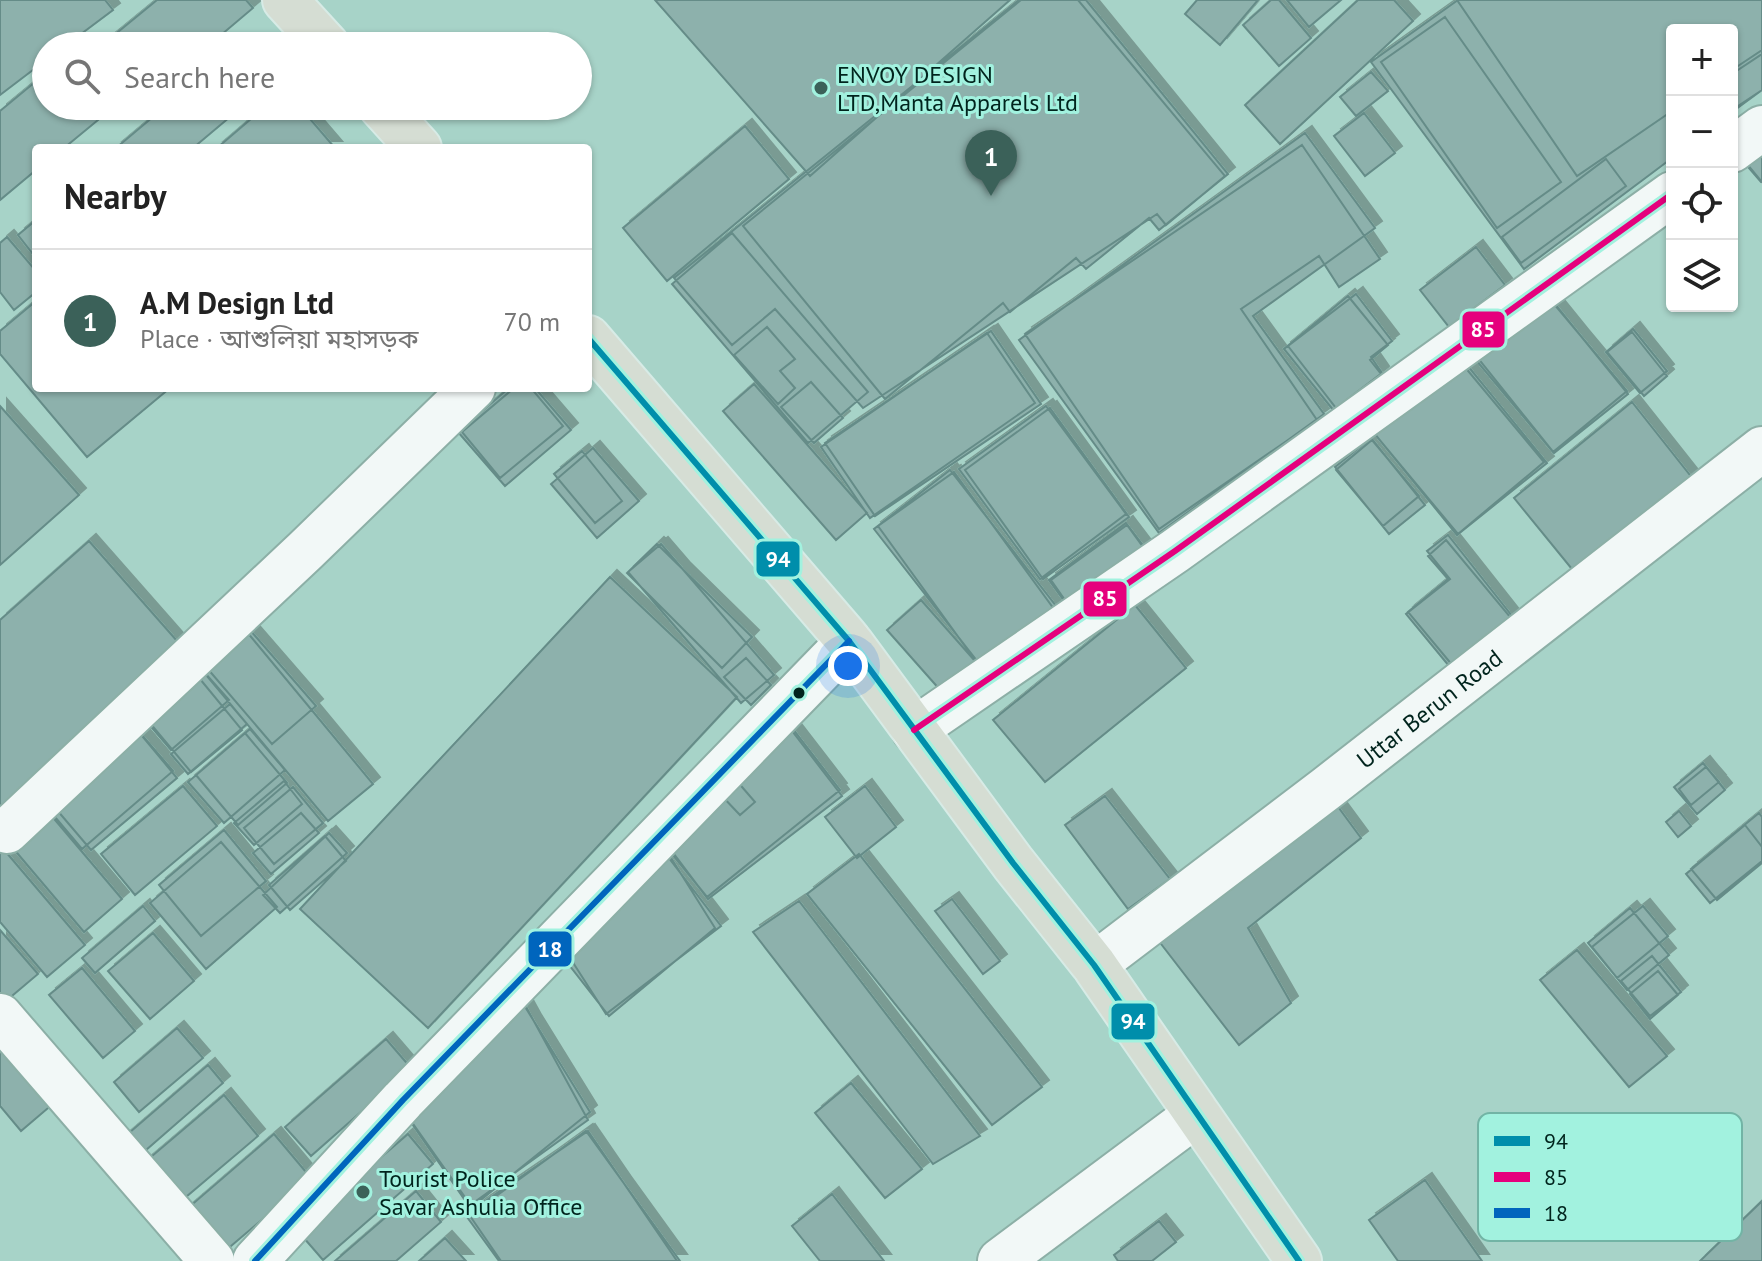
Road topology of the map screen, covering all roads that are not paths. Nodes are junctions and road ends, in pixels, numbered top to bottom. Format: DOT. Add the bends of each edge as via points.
graph roads {
  1 [pos="285,0"];
  2 [pos="314,32"];
  3 [pos="394,120"];
  4 [pos="1762,128"];
  5 [pos="415,144"];
  6 [pos="1738,146"];
  7 [pos="1666,198"];
  8 [pos="592,343"];
  9 [pos="469,392"];
  10 [pos="1762,449"];
  11 [pos="849,641"];
  12 [pos="914,730"];
  13 [pos="7,831"];
  14 [pos="1094,965"];
  15 [pos="0,1016"];
  16 [pos="1197,1114"];
  17 [pos="212,1261"];
  18 [pos="255,1261"];
  19 [pos="1000,1261"];
  20 [pos="1299,1261"];
  1 -- 2 [label="highway"];
  3 -- 5 [label="highway"];
  4 -- 6 [label="street"];
  7 -- 12 [label="street" via="1175,551"];
  8 -- 11 [label="highway"];
  9 -- 13 [label="street"];
  10 -- 14 [label="street, Uttar Berun Road"];
  11 -- 12 [label="highway"];
  11 -- 18 [label="street" via="403,1100"];
  12 -- 14 [label="highway"];
  14 -- 16 [label="highway"];
  15 -- 17 [label="street"];
  16 -- 19 [label="street"];
  16 -- 20 [label="highway"];
}
